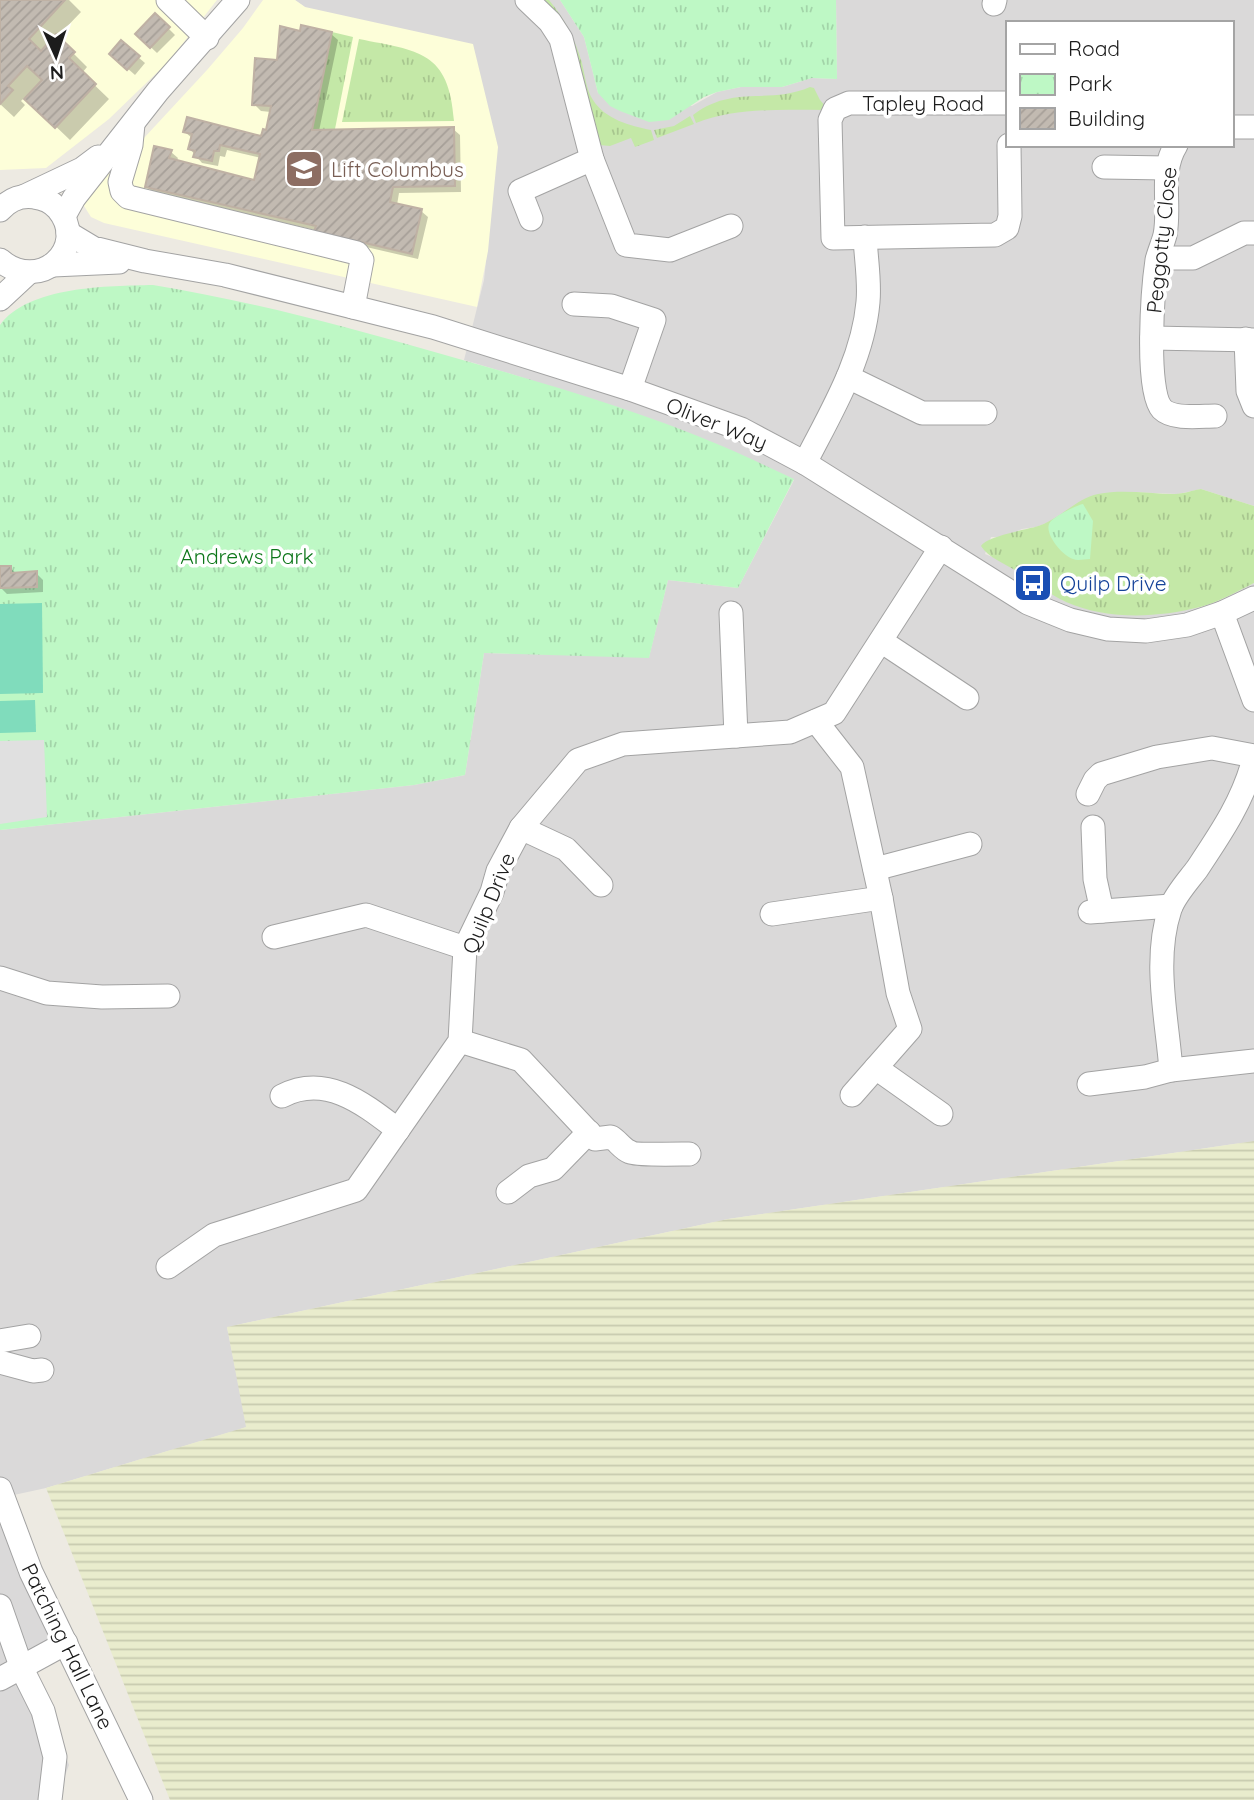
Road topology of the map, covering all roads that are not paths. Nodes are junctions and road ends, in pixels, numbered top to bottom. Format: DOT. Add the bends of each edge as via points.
graph roads {
  1 [pos="168,0"];
  2 [pos="238,0"];
  3 [pos="527,0"];
  4 [pos="206,38"];
  5 [pos="1006,103"];
  6 [pos="1233,127"];
  7 [pos="1254,127"];
  8 [pos="128,131"];
  9 [pos="1009,147"];
  10 [pos="1175,147"];
  11 [pos="592,159"];
  12 [pos="1104,167"];
  13 [pos="1167,168"];
  14 [pos="10,199"];
  15 [pos="531,219"];
  16 [pos="66,225"];
  17 [pos="731,226"];
  18 [pos="1254,233"];
  19 [pos="865,237"];
  20 [pos="1158,258"];
  21 [pos="0,260"];
  22 [pos="145,261"];
  23 [pos="52,265"];
  24 [pos="28,273"];
  25 [pos="0,299"];
  26 [pos="574,304"];
  27 [pos="353,307"];
  28 [pos="1152,338"];
  29 [pos="1250,339"];
  30 [pos="848,377"];
  31 [pos="631,389"];
  32 [pos="1254,406"];
  33 [pos="985,413"];
  34 [pos="1215,416"];
  35 [pos="805,463"];
  36 [pos="941,547"];
  37 [pos="1254,598"];
  38 [pos="731,613"];
  39 [pos="1222,613"];
  40 [pos="881,641"];
  41 [pos="967,698"];
  42 [pos="1254,700"];
  43 [pos="816,721"];
  44 [pos="736,736"];
  45 [pos="1254,757"];
  46 [pos="1088,794"];
  47 [pos="1093,827"];
  48 [pos="521,828"];
  49 [pos="970,844"];
  50 [pos="875,869"];
  51 [pos="601,885"];
  52 [pos="881,898"];
  53 [pos="1171,906"];
  54 [pos="772,915"];
  55 [pos="274,937"];
  56 [pos="466,948"];
  57 [pos="0,978"];
  58 [pos="168,996"];
  59 [pos="460,1041"];
  60 [pos="1254,1061"];
  61 [pos="876,1068"];
  62 [pos="1171,1070"];
  63 [pos="1089,1084"];
  64 [pos="852,1095"];
  65 [pos="282,1096"];
  66 [pos="941,1114"];
  67 [pos="398,1130"];
  68 [pos="592,1135"];
  69 [pos="689,1154"];
  70 [pos="508,1192"];
  71 [pos="169,1267"];
  72 [pos="29,1336"];
  73 [pos="0,1341"];
  74 [pos="0,1362"];
  75 [pos="42,1370"];
  76 [pos="0,1489"];
  77 [pos="0,1606"];
  78 [pos="66,1643"];
  79 [pos="22,1669"];
  80 [pos="0,1679"];
  81 [pos="50,1800"];
  82 [pos="141,1800"];
  1 -- 4 [label="street"];
  2 -- 4 [label="street"];
  3 -- 11 [label="street" via="561,39"];
  4 -- 8 [label="street"];
  5 -- 19 [label="street, Tapley Road" via="849,103 835,108 830,120 832,238"];
  6 -- 7 [label="street"];
  8 -- 14 [label="street" via="82,169"];
  8 -- 16 [label="street" via="74,198"];
  8 -- 27 [label="street" via="131,145 120,182 128,197 357,253 362,260"];
  9 -- 19 [label="street, Tapley Road" via="1007,228 995,234"];
  10 -- 13 [label="street, Peggotty Close"];
  11 -- 15 [label="street" via="520,191"];
  11 -- 17 [label="street" via="626,245 670,250"];
  12 -- 13 [label="street"];
  13 -- 20 [label="street, Peggotty Close" via="1167,219"];
  14 -- 16 [label="street" via="41,198 54,205"];
  16 -- 22 [label="street, Oliver Way" via="93,248"];
  16 -- 23 [label="street" via="66,245"];
  18 -- 20 [label="street" via="1244,233 1193,258"];
  19 -- 30 [label="street" via="869,300 863,337"];
  20 -- 28 [label="street, Peggotty Close"];
  21 -- 24 [label="street"];
  22 -- 23 [label="street, Oliver Way"];
  22 -- 27 [label="street, Oliver Way" via="225,275"];
  23 -- 24 [label="street"];
  24 -- 25 [label="street"];
  26 -- 31 [label="street" via="611,306 654,320"];
  27 -- 31 [label="street, Oliver Way"];
  28 -- 29 [label="street, Peggotty Close"];
  28 -- 34 [label="street, Peggotty Close" via="1153,392 1163,410 1174,415"];
  29 -- 32 [label="street" via="1248,391"];
  30 -- 33 [label="street" via="922,413"];
  30 -- 35 [label="street"];
  31 -- 35 [label="street, Oliver Way" via="741,429"];
  35 -- 36 [label="street, Oliver Way"];
  36 -- 39 [label="street, Oliver Way" via="1028,603 1108,629 1146,631 1187,625"];
  36 -- 40 [label="street, Quilp Drive"];
  37 -- 39 [label="street, Oliver Way"];
  38 -- 44 [label="street"];
  39 -- 42 [label="street"];
  40 -- 41 [label="street"];
  40 -- 43 [label="street, Quilp Drive" via="834,713"];
  43 -- 44 [label="street, Quilp Drive" via="790,732"];
  43 -- 50 [label="street" via="852,767"];
  44 -- 48 [label="street, Quilp Drive" via="623,744 578,760"];
  45 -- 46 [label="street" via="1212,748 1157,757 1101,774"];
  45 -- 53 [label="street" via="1247,786 1228,822"];
  47 -- 53 [label="street" via="1096,911"];
  48 -- 51 [label="street, Quilp Drive" via="566,849"];
  48 -- 56 [label="street, Quilp Drive"];
  49 -- 50 [label="street"];
  50 -- 52 [label="street"];
  52 -- 54 [label="street"];
  52 -- 61 [label="street" via="898,993 910,1029"];
  53 -- 62 [label="street" via="1162,940"];
  55 -- 56 [label="street" via="366,915"];
  56 -- 59 [label="street, Quilp Drive"];
  57 -- 58 [label="street" via="47,993"];
  59 -- 67 [label="street"];
  59 -- 68 [label="street" via="522,1060"];
  60 -- 62 [label="street"];
  61 -- 64 [label="street"];
  61 -- 66 [label="street"];
  62 -- 63 [label="street"];
  65 -- 67 [label="street" via="312,1087 331,1089 350,1096"];
  67 -- 71 [label="street" via="356,1190 214,1235"];
  68 -- 69 [label="street" via="611,1138 638,1155"];
  68 -- 70 [label="street" via="552,1169 529,1176"];
  72 -- 73 [label="street"];
  74 -- 75 [label="street"];
  76 -- 78 [label="street, Patching Hall Lane" via="31,1572"];
  77 -- 79 [label="street"];
  78 -- 79 [label="street"];
  78 -- 82 [label="street, Patching Hall Lane"];
  79 -- 80 [label="street"];
  79 -- 81 [label="street" via="43,1711 55,1757"];
}
